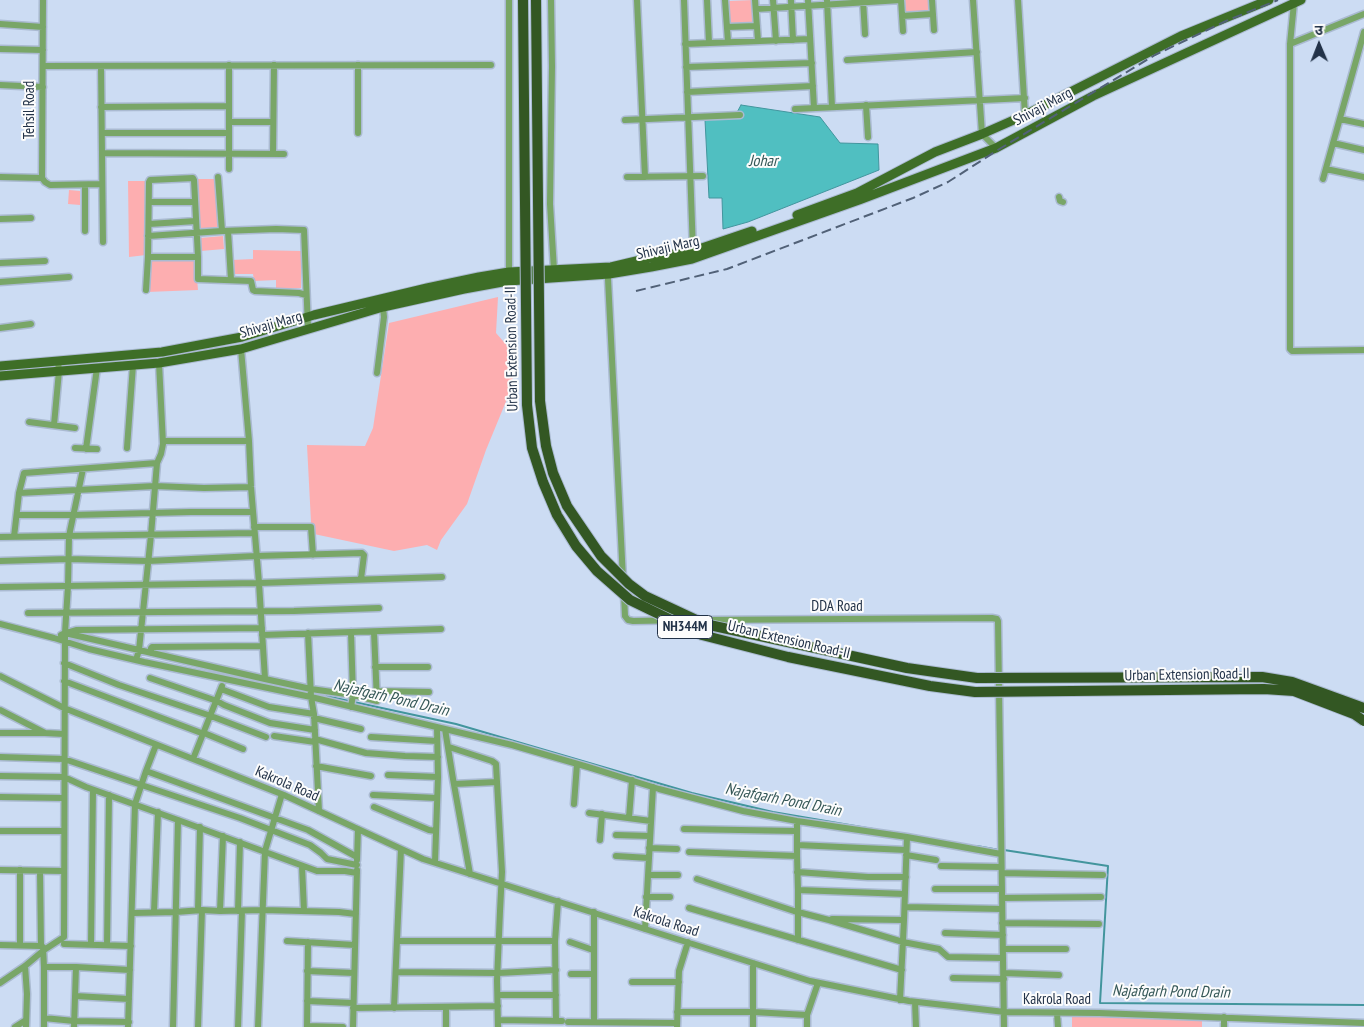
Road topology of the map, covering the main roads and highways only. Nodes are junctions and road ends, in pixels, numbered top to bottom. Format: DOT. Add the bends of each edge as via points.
graph roads {
  1 [pos="523,0"];
  2 [pos="536,0"];
  3 [pos="1269,0"];
  4 [pos="1297,2"];
  5 [pos="0,366"];
  6 [pos="0,376"];
  7 [pos="1364,708"];
  8 [pos="1364,721"];
  1 -- 8 [label="highway, Urban Extension Road-II / NH344M, bridge" via="527,405 532,448 557,516 576,546 630,600 702,635 788,657 930,686 974,692 1294,690"];
  2 -- 7 [label="highway, Urban Extension Road-II / NH344M, bridge" via="540,401 546,446 553,474 567,506 601,556 629,584 645,596 704,624 908,668 978,678 1262,677 1292,682"];
  3 -- 5 [label="main road, Shivaji Marg" via="1181,36 1025,114 935,152 856,193 693,251 611,267 509,272 479,277 307,317 242,337 162,352"];
  4 -- 6 [label="main road, Shivaji Marg" via="1093,96 996,148 692,259 609,275 508,281 383,307 241,349 159,363"];
}
